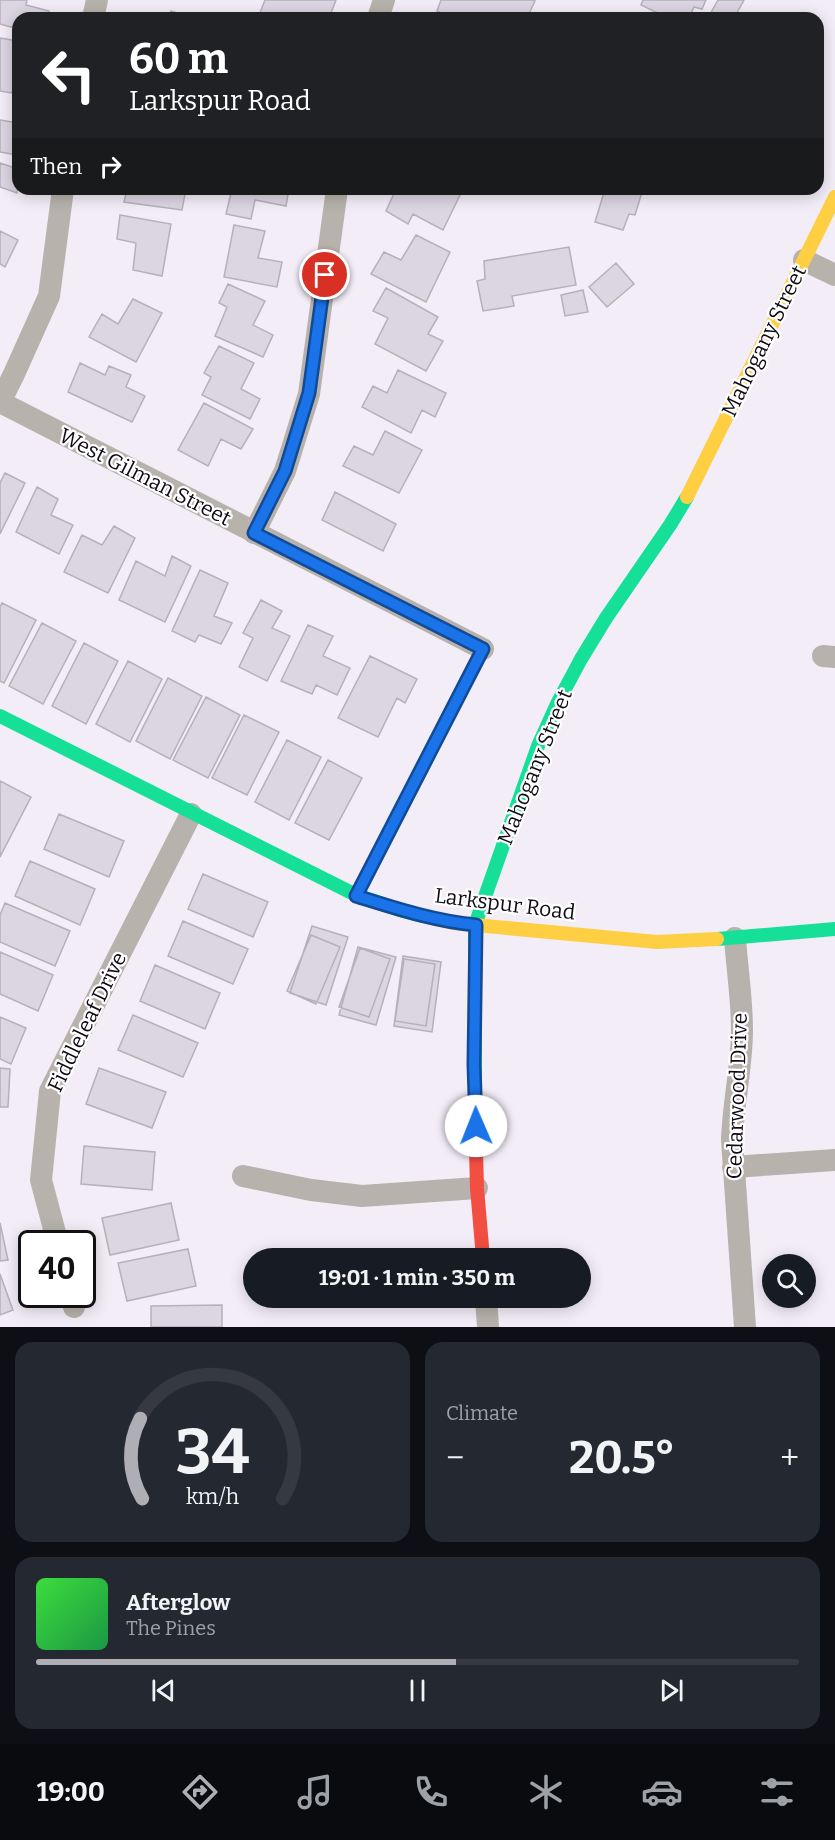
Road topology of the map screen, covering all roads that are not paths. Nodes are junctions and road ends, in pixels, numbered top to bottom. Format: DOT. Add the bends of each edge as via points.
graph roads {
  1 [pos="62,195"];
  2 [pos="336,195"];
  3 [pos="835,197"];
  4 [pos="804,260"];
  5 [pos="835,275"];
  6 [pos="0,402"];
  7 [pos="254,533"];
  8 [pos="483,649"];
  9 [pos="0,716"];
  10 [pos="191,814"];
  11 [pos="356,896"];
  12 [pos="476,925"];
  13 [pos="835,929"];
  14 [pos="735,938"];
  15 [pos="835,1160"];
  16 [pos="733,1167"];
  17 [pos="243,1176"];
  18 [pos="477,1188"];
  19 [pos="54,1230"];
  20 [pos="482,1248"];
  21 [pos="487,1308"];
  22 [pos="488,1327"];
  23 [pos="745,1327"];
  1 -- 6 [label="street" via="49,296"];
  2 -- 7 [label="street" via="309,393 285,471"];
  3 -- 4 [label="street, Mahogany Street"];
  4 -- 5 [label="street"];
  4 -- 12 [label="street, Mahogany Street" via="692,488 606,618 558,702 521,792"];
  6 -- 7 [label="street, West Gilman Street"];
  7 -- 8 [label="street, West Gilman Street"];
  8 -- 11 [label="lane"];
  9 -- 10 [label="street, Larkspur Road"];
  10 -- 11 [label="street, Larkspur Road"];
  10 -- 19 [label="street, Fiddleleaf Drive" via="50,1091 41,1180"];
  11 -- 12 [label="street, Larkspur Road" via="453,923"];
  12 -- 14 [label="street, Larkspur Road" via="657,942"];
  12 -- 18 [label="street, Mahogany Street"];
  13 -- 14 [label="street, Larkspur Road"];
  14 -- 16 [label="street, Cedarwood Drive" via="742,1029 732,1118"];
  15 -- 16 [label="street"];
  16 -- 23 [label="street, Cedarwood Drive"];
  17 -- 18 [label="street" via="362,1196"];
  18 -- 20 [label="street, Mahogany Street"];
  21 -- 22 [label="street"];
}
